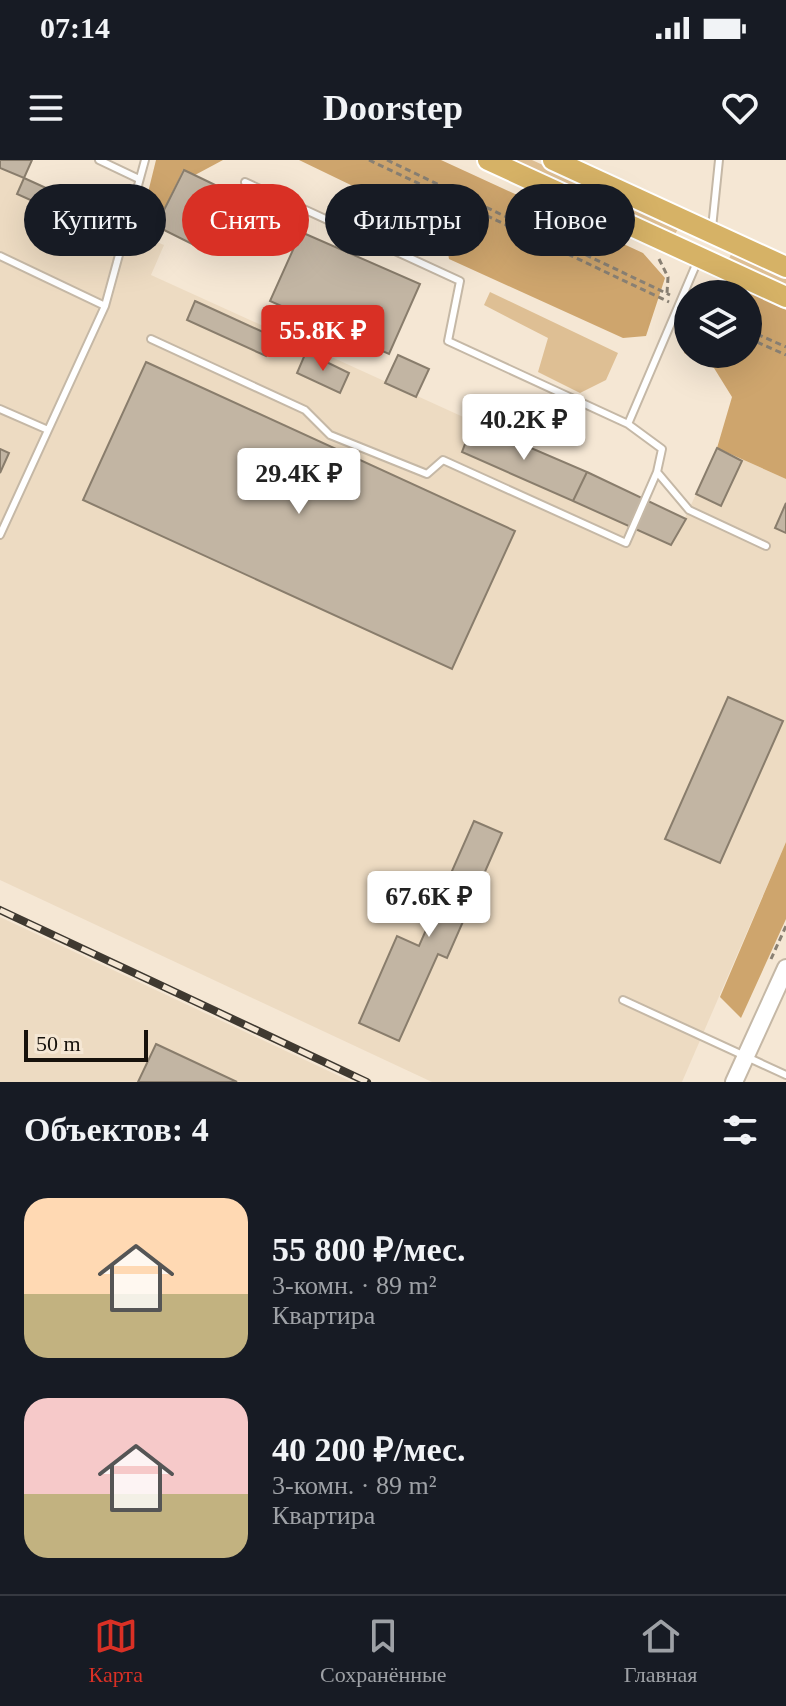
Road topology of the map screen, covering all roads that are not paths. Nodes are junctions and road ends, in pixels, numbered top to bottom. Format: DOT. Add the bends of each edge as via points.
graph roads {
  1 [pos="99,160"];
  2 [pos="145,160"];
  3 [pos="488,160"];
  4 [pos="553,160"];
  5 [pos="719,160"];
  6 [pos="139,179"];
  7 [pos="245,182"];
  8 [pos="711,233"];
  9 [pos="0,256"];
  10 [pos="699,257"];
  11 [pos="786,267"];
  12 [pos="786,297"];
  13 [pos="105,306"];
  14 [pos="151,339"];
  15 [pos="0,409"];
  16 [pos="628,424"];
  17 [pos="48,430"];
  18 [pos="657,472"];
  19 [pos="0,535"];
  20 [pos="766,546"];
  21 [pos="786,968"];
  22 [pos="623,1000"];
  23 [pos="746,1057"];
  24 [pos="786,1075"];
  25 [pos="734,1082"];
  1 -- 6 [label="lane"];
  2 -- 6 [label="lane"];
  3 -- 10 [label="main road"];
  4 -- 8 [label="main road"];
  5 -- 8 [label="lane"];
  6 -- 13 [label="lane"];
  7 -- 16 [label="lane" via="460,281 448,341"];
  8 -- 10 [label="main road"];
  8 -- 11 [label="main road"];
  9 -- 13 [label="lane"];
  10 -- 12 [label="main road"];
  10 -- 16 [label="lane"];
  13 -- 17 [label="lane"];
  14 -- 18 [label="lane" via="305,410 330,435 427,474 443,460 626,543"];
  15 -- 17 [label="lane"];
  16 -- 18 [label="lane" via="662,449"];
  17 -- 19 [label="lane"];
  18 -- 20 [label="lane" via="689,510"];
  21 -- 23 [label="street"];
  22 -- 23 [label="lane"];
  23 -- 24 [label="lane"];
  23 -- 25 [label="street"];
}
